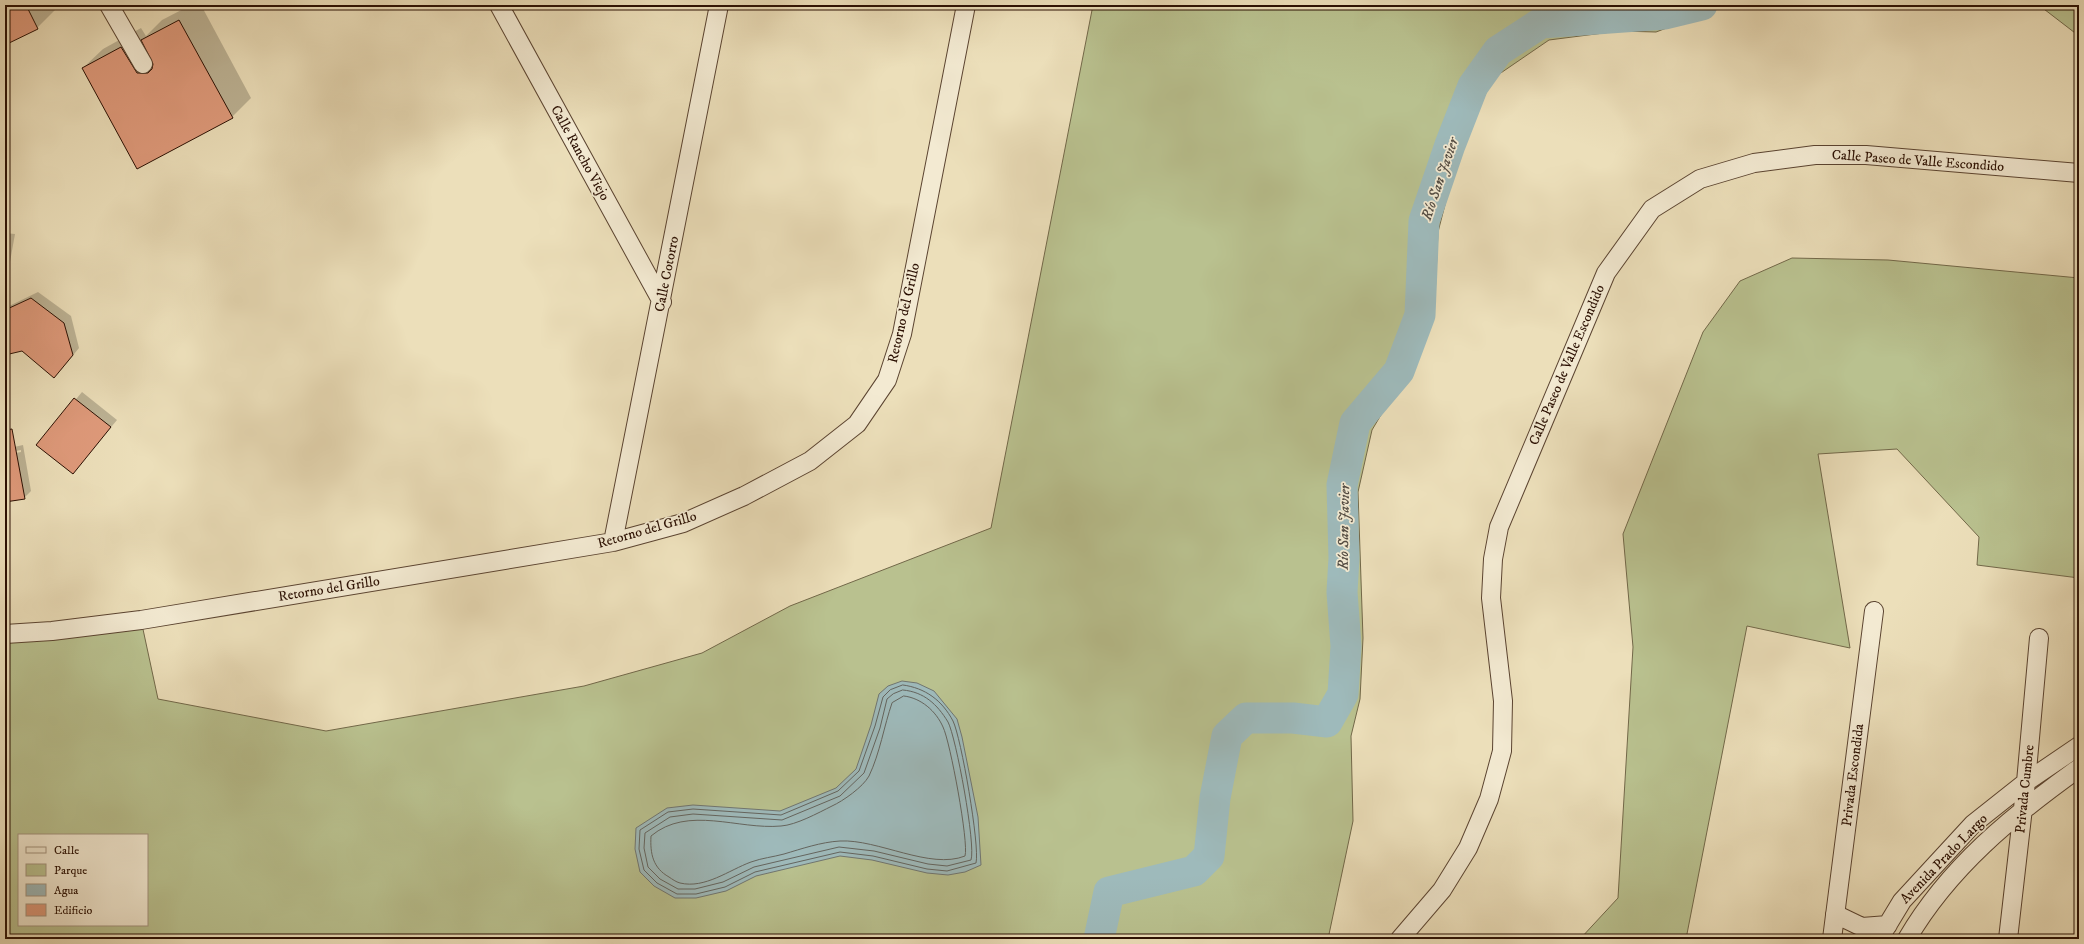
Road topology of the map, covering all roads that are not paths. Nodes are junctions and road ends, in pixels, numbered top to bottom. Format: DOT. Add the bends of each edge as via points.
graph roads {
  1 [pos="109,5"];
  2 [pos="499,5"];
  3 [pos="719,5"];
  4 [pos="966,5"];
  5 [pos="143,64"];
  6 [pos="2079,173"];
  7 [pos="662,302"];
  8 [pos="613,542"];
  9 [pos="1874,611"];
  10 [pos="5,634"];
  11 [pos="2039,638"];
  12 [pos="2079,746"];
  13 [pos="2079,768"];
  14 [pos="2026,782"];
  15 [pos="2023,809"];
  16 [pos="1835,914"];
  17 [pos="1883,932"];
  18 [pos="1400,939"];
  19 [pos="1832,939"];
  20 [pos="1907,939"];
  21 [pos="2008,939"];
  1 -- 5 [label="street"];
  2 -- 7 [label="street, Calle Rancho Viejo"];
  3 -- 7 [label="street, Calle Cotorro"];
  4 -- 8 [label="street, Retorno del Grillo" via="902,334 887,380 857,424 810,461 744,496 683,523"];
  6 -- 18 [label="street, Calle Paseo de Valle Escondido" via="1866,155 1815,155 1754,163 1700,179 1652,209 1606,273 1499,527 1493,559 1491,598 1503,701 1502,751 1489,800 1468,848 1442,890"];
  7 -- 8 [label="street, Calle Cotorro"];
  8 -- 10 [label="street, Retorno del Grillo" via="141,620"];
  9 -- 16 [label="street, Privada Escondida"];
  11 -- 14 [label="street, Privada Cumbre"];
  12 -- 14 [label="street, Avenida Prado Largo"];
  13 -- 15 [label="street, Avenida Prado Largo"];
  14 -- 15 [label="street, Privada Cumbre"];
  14 -- 17 [label="street, Avenida Prado Largo" via="1973,824 1902,901"];
  15 -- 20 [label="street, Avenida Prado Largo" via="1950,878"];
  15 -- 21 [label="street, Privada Cumbre"];
  16 -- 17 [label="street" via="1862,927"];
  16 -- 19 [label="street, Privada Escondida"];
}
